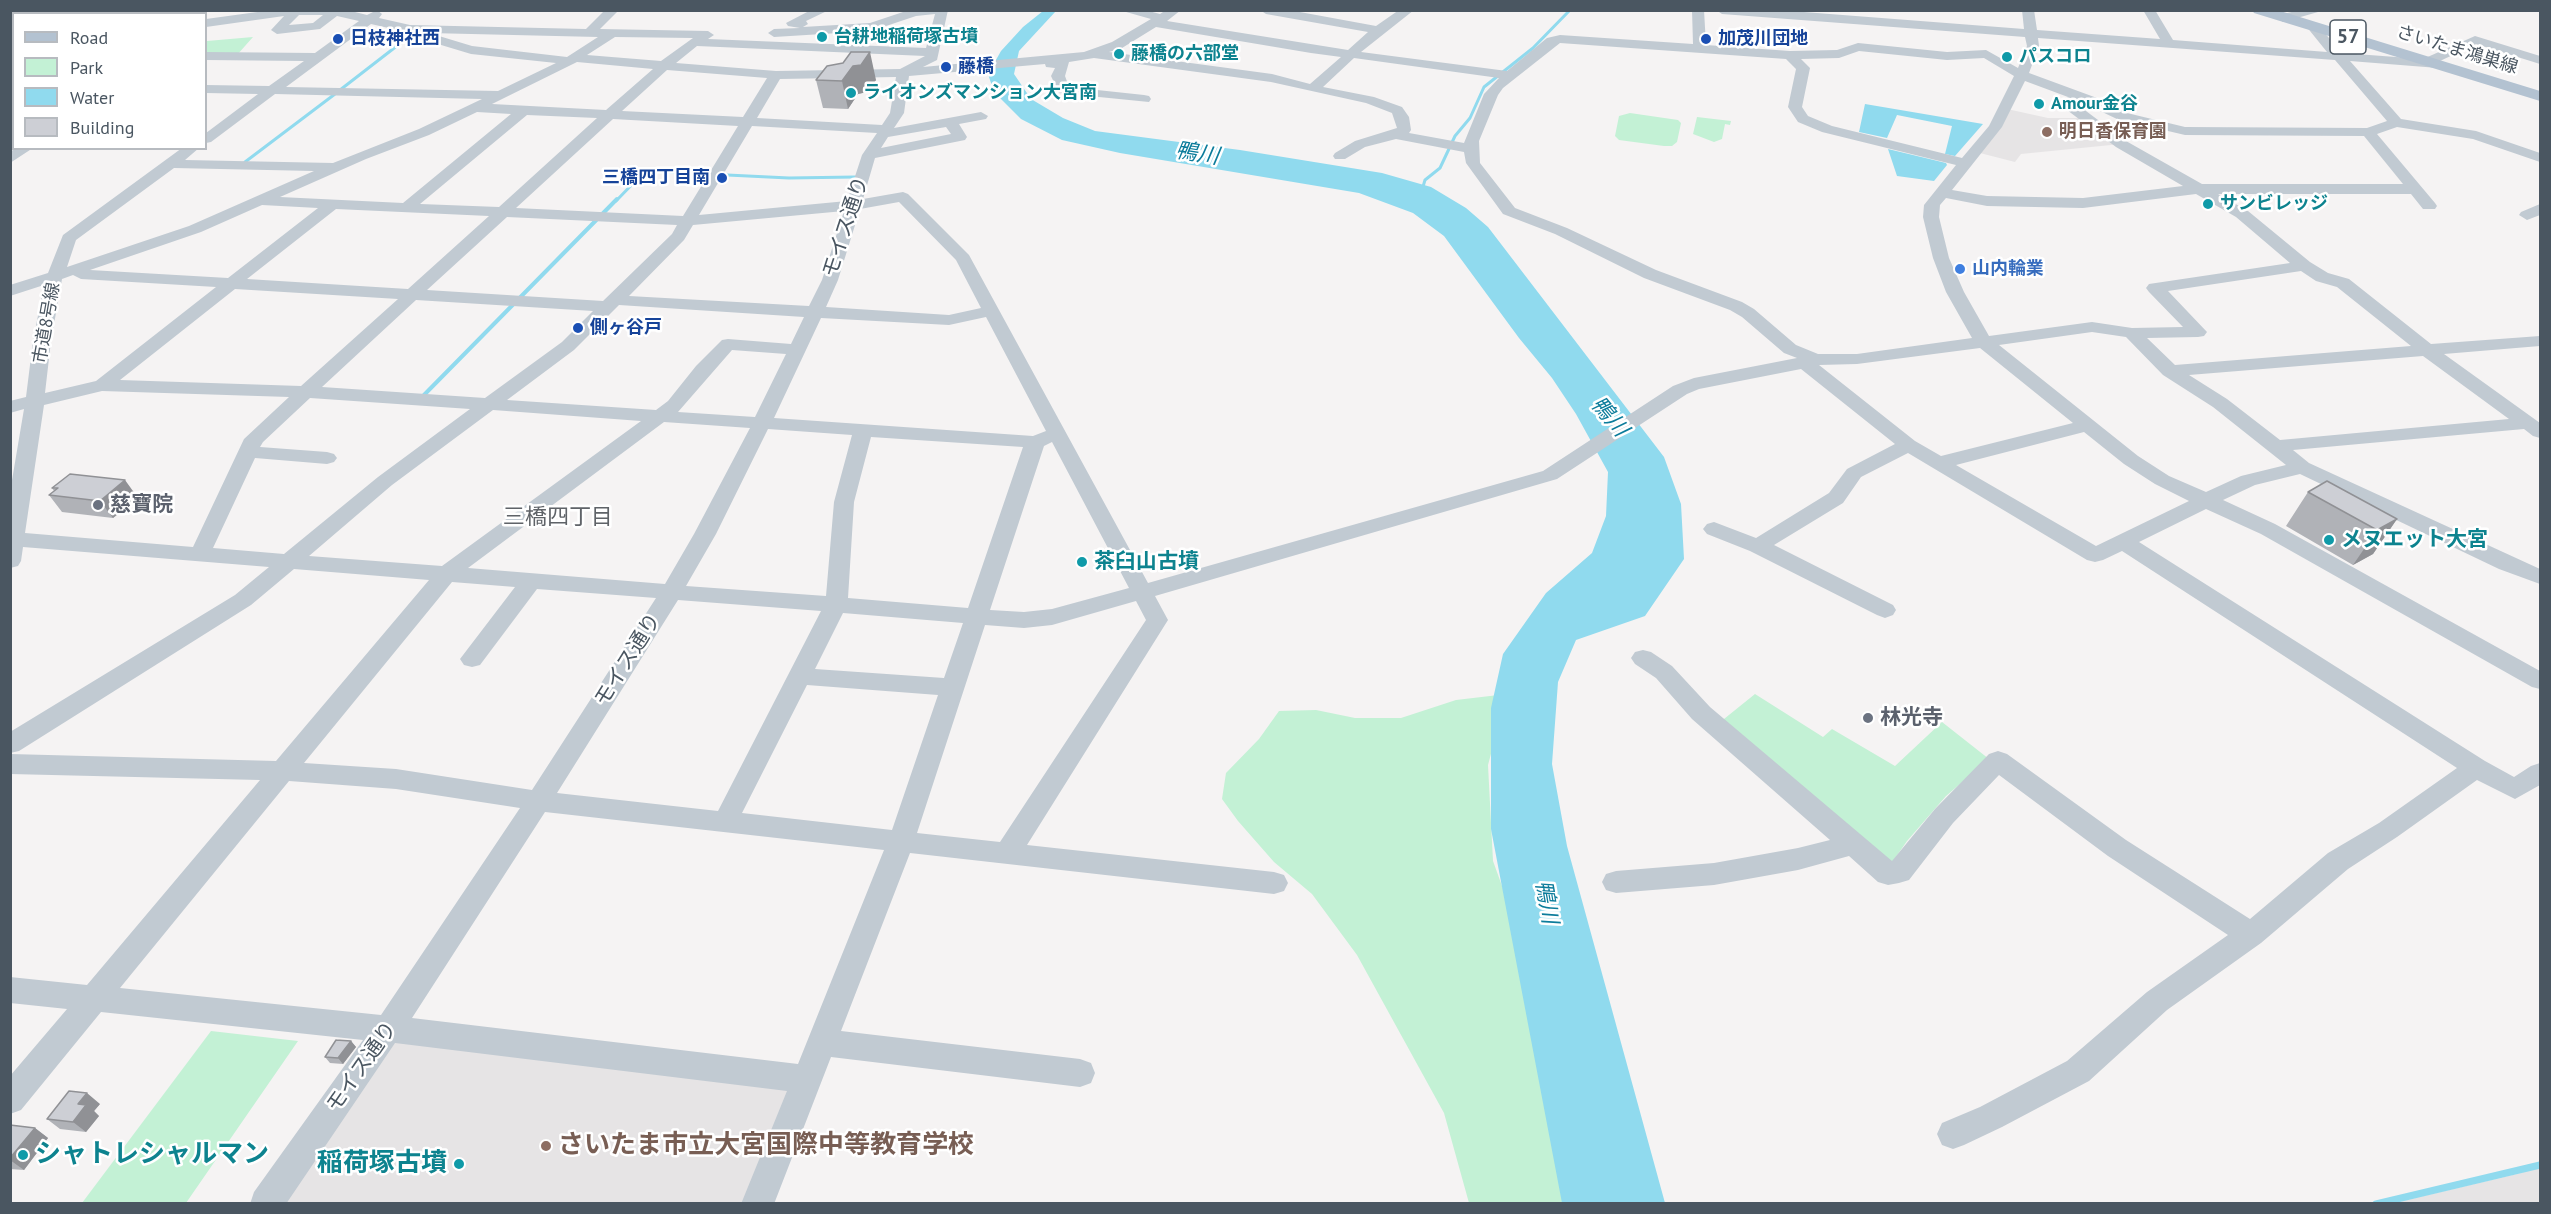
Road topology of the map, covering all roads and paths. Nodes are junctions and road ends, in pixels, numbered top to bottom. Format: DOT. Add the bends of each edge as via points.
graph roads {
  1 [pos="382,10"];
  2 [pos="614,10"];
  3 [pos="823,10"];
  4 [pos="936,10"];
  5 [pos="942,10"];
  6 [pos="1125,10"];
  7 [pos="1266,10"];
  8 [pos="1408,10"];
  9 [pos="1698,10"];
  10 [pos="1722,10"];
  11 [pos="1782,10"];
  12 [pos="2028,10"];
  13 [pos="2149,10"];
  14 [pos="2259,10"];
  15 [pos="2319,10"];
  16 [pos="296,11"];
  17 [pos="335,12"];
  18 [pos="1760,13"];
  19 [pos="1859,16"];
  20 [pos="1165,17"];
  21 [pos="777,18"];
  22 [pos="2283,18"];
  23 [pos="370,19"];
  24 [pos="1318,20"];
  25 [pos="207,22"];
  26 [pos="2312,26"];
  27 [pos="410,29"];
  28 [pos="835,30"];
  29 [pos="1376,30"];
  30 [pos="590,32"];
  31 [pos="612,33"];
  32 [pos="764,33"];
  33 [pos="2032,34"];
  34 [pos="1288,45"];
  35 [pos="2170,45"];
  36 [pos="814,48"];
  37 [pos="1700,48"];
  38 [pos="1866,48"];
  39 [pos="932,52"];
  40 [pos="1095,54"];
  41 [pos="1349,54"];
  42 [pos="1790,55"];
  43 [pos="207,57"];
  44 [pos="318,57"];
  45 [pos="2340,57"];
  46 [pos="572,59"];
  47 [pos="2541,60"];
  48 [pos="1048,62"];
  49 [pos="2433,63"];
  50 [pos="662,67"];
  51 [pos="903,73"];
  52 [pos="782,75"];
  53 [pos="1510,75"];
  54 [pos="2020,75"];
  55 [pos="207,89"];
  56 [pos="1313,89"];
  57 [pos="272,90"];
  58 [pos="503,95"];
  59 [pos="2077,96"];
  60 [pos="2541,96"];
  61 [pos="1144,99"];
  62 [pos="478,108"];
  63 [pos="525,110"];
  64 [pos="610,114"];
  65 [pos="981,116"];
  66 [pos="749,121"];
  67 [pos="950,122"];
  68 [pos="2396,123"];
  69 [pos="804,124"];
  70 [pos="885,131"];
  71 [pos="2368,132"];
  72 [pos="1394,134"];
  73 [pos="793,137"];
  74 [pos="207,138"];
  75 [pos="1471,149"];
  76 [pos="23,150"];
  77 [pos="190,150"];
  78 [pos="869,155"];
  79 [pos="1340,156"];
  80 [pos="2541,158"];
  81 [pos="10,159"];
  82 [pos="1964,163"];
  83 [pos="172,164"];
  84 [pos="337,168"];
  85 [pos="2197,189"];
  86 [pos="2413,189"];
  87 [pos="1941,192"];
  88 [pos="264,201"];
  89 [pos="333,204"];
  90 [pos="853,205"];
  91 [pos="2429,206"];
  92 [pos="406,207"];
  93 [pos="504,212"];
  94 [pos="688,221"];
  95 [pos="2304,266"];
  96 [pos="60,275"];
  97 [pos="231,283"];
  98 [pos="10,291"];
  99 [pos="412,294"];
  100 [pos="612,304"];
  101 [pos="990,311"];
  102 [pos="815,312"];
  103 [pos="2132,333"];
  104 [pos="1983,341"];
  105 [pos="2541,341"];
  106 [pos="797,350"];
  107 [pos="2428,351"];
  108 [pos="1810,361"];
  109 [pos="2170,371"];
  110 [pos="102,386"];
  111 [pos="308,392"];
  112 [pos="35,401"];
  113 [pos="488,405"];
  114 [pos="10,407"];
  115 [pos="658,418"];
  116 [pos="761,425"];
  117 [pos="2088,425"];
  118 [pos="2534,428"];
  119 [pos="863,431"];
  120 [pos="1046,438"];
  121 [pos="1908,445"];
  122 [pos="2278,446"];
  123 [pos="248,452"];
  124 [pos="327,458"];
  125 [pos="1941,464"];
  126 [pos="2302,466"];
  127 [pos="2204,500"];
  128 [pos="1714,529"];
  129 [pos="12,538"];
  130 [pos="2125,543"];
  131 [pos="1758,546"];
  132 [pos="200,554"];
  133 [pos="292,560"];
  134 [pos="10,561"];
  135 [pos="447,573"];
  136 [pos="2541,577"];
  137 [pos="532,580"];
  138 [pos="672,591"];
  139 [pos="1141,592"];
  140 [pos="836,604"];
  141 [pos="1885,610"];
  142 [pos="977,616"];
  143 [pos="1643,658"];
  144 [pos="472,659"];
  145 [pos="799,676"];
  146 [pos="2541,681"];
  147 [pos="954,687"];
  148 [pos="10,744"];
  149 [pos="10,764"];
  150 [pos="2476,768"];
  151 [pos="285,771"];
  152 [pos="2541,772"];
  153 [pos="539,801"];
  154 [pos="725,822"];
  155 [pos="901,842"];
  156 [pos="1854,844"];
  157 [pos="1007,854"];
  158 [pos="1617,882"];
  159 [pos="1274,883"];
  160 [pos="2251,935"];
  161 [pos="10,990"];
  162 [pos="94,999"];
  163 [pos="388,1029"];
  164 [pos="822,1042"];
  165 [pos="1080,1073"];
  166 [pos="807,1079"];
  167 [pos="10,1100"];
  168 [pos="1953,1134"];
  169 [pos="266,1203"];
  170 [pos="757,1203"];
  1 -- 23 [label="street"];
  2 -- 30 [label="street"];
  3 -- 28 [label="street" via="792,23"];
  4 -- 28 [label="street" via="871,27"];
  5 -- 39 [label="street"];
  6 -- 20 [label="street"];
  7 -- 24 [label="street"];
  8 -- 29 [label="street"];
  9 -- 37 [label="street"];
  10 -- 18 [label="street"];
  11 -- 18 [label="street"];
  12 -- 33 [label="street"];
  13 -- 35 [label="street"];
  14 -- 22 [label="main road, さいたま鴻巣線 / 57"];
  15 -- 22 [label="street"];
  16 -- 17 [label="street"];
  16 -- 17 [label="street" via="277,30 316,26"];
  16 -- 25 [label="street"];
  17 -- 23 [label="street"];
  18 -- 19 [label="street"];
  19 -- 33 [label="street"];
  19 -- 38 [label="street"];
  20 -- 34 [label="street"];
  20 -- 40 [label="street"];
  21 -- 32 [label="street"];
  22 -- 26 [label="main road, さいたま鴻巣線 / 57"];
  23 -- 27 [label="street"];
  23 -- 44 [label="street"];
  24 -- 29 [label="street"];
  24 -- 34 [label="street"];
  26 -- 45 [label="street"];
  26 -- 49 [label="main road, さいたま鴻巣線 / 57"];
  27 -- 30 [label="street"];
  27 -- 46 [label="street" via="471,51"];
  28 -- 32 [label="street"];
  29 -- 41 [label="street"];
  30 -- 31 [label="street"];
  31 -- 32 [label="street"];
  31 -- 46 [label="street"];
  33 -- 35 [label="street"];
  33 -- 54 [label="street" via="2031,53"];
  34 -- 41 [label="street"];
  35 -- 45 [label="street"];
  36 -- 39 [label="street"];
  36 -- 50 [label="street" via="694,42"];
  36 -- 52 [label="street"];
  37 -- 42 [label="street"];
  37 -- 53 [label="street" via="1554,40"];
  38 -- 42 [label="street" via="1849,48 1839,54"];
  38 -- 54 [label="street" via="1947,56 1986,54"];
  39 -- 51 [label="street" via="930,60"];
  40 -- 48 [label="street"];
  40 -- 56 [label="street" via="1227,70"];
  41 -- 53 [label="street"];
  41 -- 56 [label="street"];
  42 -- 82 [label="street" via="1803,68 1795,107 1803,119 1827,129"];
  43 -- 44 [label="street"];
  44 -- 57 [label="street"];
  45 -- 49 [label="street"];
  45 -- 68 [label="street"];
  46 -- 50 [label="street"];
  46 -- 58 [label="street"];
  47 -- 49 [label="street" via="2475,40"];
  48 -- 51 [label="street"];
  48 -- 61 [label="street" via="1064,63 1058,76 1064,90"];
  49 -- 60 [label="main road, さいたま鴻巣線 / 57"];
  50 -- 52 [label="street"];
  50 -- 64 [label="street"];
  51 -- 52 [label="street"];
  51 -- 70 [label="street, モイス通り" via="897,113"];
  52 -- 66 [label="street"];
  53 -- 75 [label="street" via="1491,94"];
  54 -- 59 [label="street"];
  54 -- 82 [label="street" via="1995,126"];
  55 -- 57 [label="street"];
  56 -- 72 [label="street" via="1397,110 1404,130"];
  57 -- 58 [label="street"];
  57 -- 74 [label="street"];
  58 -- 62 [label="street"];
  59 -- 71 [label="street" via="2122,116 2185,131"];
  59 -- 85 [label="street" via="2070,102 2072,107 2121,144"];
  62 -- 63 [label="street"];
  62 -- 84 [label="street"];
  63 -- 64 [label="street"];
  63 -- 92 [label="street"];
  64 -- 66 [label="street"];
  64 -- 93 [label="street"];
  65 -- 67 [label="street"];
  66 -- 69 [label="street"];
  66 -- 94 [label="street"];
  67 -- 70 [label="street"];
  67 -- 78 [label="street" via="960,137"];
  68 -- 71 [label="street"];
  68 -- 80 [label="street" via="2476,135"];
  69 -- 70 [label="street"];
  69 -- 73 [label="street"];
  70 -- 78 [label="street, モイス通り"];
  71 -- 86 [label="street"];
  72 -- 75 [label="street"];
  72 -- 79 [label="street" via="1360,144"];
  75 -- 108 [label="street" via="1473,163 1509,211 1650,274 1736,306"];
  76 -- 81 [label="street"];
  77 -- 83 [label="street, 市道8号線"];
  78 -- 90 [label="street, モイス通り"];
  82 -- 87 [label="street"];
  83 -- 84 [label="street"];
  83 -- 96 [label="street, 市道8号線" via="69,238"];
  84 -- 88 [label="street"];
  85 -- 86 [label="street"];
  85 -- 87 [label="street" via="2083,203 1987,201"];
  85 -- 95 [label="street" via="2242,214"];
  86 -- 91 [label="street"];
  87 -- 104 [label="street" via="1932,205 1930,217 1941,258"];
  88 -- 89 [label="street"];
  88 -- 96 [label="street"];
  89 -- 92 [label="street"];
  89 -- 97 [label="street"];
  90 -- 94 [label="street"];
  90 -- 101 [label="street" via="903,197 963,258"];
  90 -- 102 [label="street, モイス通り" via="830,280"];
  92 -- 93 [label="street"];
  93 -- 94 [label="street"];
  93 -- 99 [label="street"];
  94 -- 100 [label="street" via="678,237"];
  95 -- 103 [label="street" via="2155,288 2198,332"];
  95 -- 107 [label="street" via="2343,283"];
  96 -- 97 [label="street"];
  96 -- 98 [label="street"];
  96 -- 112 [label="street, 市道8号線" via="42,341"];
  97 -- 99 [label="street"];
  97 -- 110 [label="street"];
  99 -- 100 [label="street"];
  99 -- 111 [label="street"];
  100 -- 102 [label="street"];
  100 -- 113 [label="street" via="552,360"];
  101 -- 102 [label="street" via="949,320"];
  101 -- 120 [label="street"];
  102 -- 106 [label="street, モイス通り"];
  103 -- 104 [label="street" via="2091,327"];
  103 -- 109 [label="street"];
  104 -- 108 [label="street" via="1857,359"];
  104 -- 117 [label="street"];
  105 -- 107 [label="street"];
  106 -- 115 [label="street" via="728,344 675,405"];
  106 -- 116 [label="street, モイス通り"];
  107 -- 109 [label="street"];
  107 -- 118 [label="street"];
  108 -- 121 [label="street"];
  108 -- 139 [label="street" via="1694,384 1656,404 1550,475"];
  109 -- 122 [label="street"];
  110 -- 111 [label="street"];
  110 -- 112 [label="street"];
  111 -- 113 [label="street"];
  111 -- 123 [label="street" via="254,439"];
  112 -- 114 [label="street"];
  112 -- 129 [label="street, 市道8号線"];
  113 -- 115 [label="street"];
  113 -- 133 [label="street" via="385,481"];
  115 -- 116 [label="street"];
  115 -- 135 [label="street"];
  116 -- 119 [label="street"];
  116 -- 138 [label="street, モイス通り"];
  117 -- 125 [label="street"];
  117 -- 127 [label="street" via="2131,460"];
  118 -- 122 [label="street"];
  119 -- 120 [label="street"];
  119 -- 140 [label="street" via="844,502"];
  120 -- 139 [label="street"];
  120 -- 142 [label="street"];
  121 -- 125 [label="street"];
  121 -- 131 [label="street" via="1854,473 1836,498"];
  122 -- 126 [label="street"];
  123 -- 124 [label="street"];
  123 -- 132 [label="street"];
  125 -- 130 [label="street" via="2095,555"];
  126 -- 127 [label="street" via="2248,480"];
  126 -- 136 [label="street"];
  127 -- 130 [label="street"];
  127 -- 146 [label="street" via="2268,530"];
  128 -- 131 [label="street"];
  129 -- 132 [label="street"];
  129 -- 134 [label="street, 市道8号線"];
  130 -- 150 [label="street"];
  131 -- 141 [label="street"];
  132 -- 133 [label="street"];
  133 -- 135 [label="street"];
  133 -- 148 [label="street" via="243,600"];
  135 -- 137 [label="street"];
  135 -- 151 [label="street"];
  137 -- 138 [label="street"];
  137 -- 144 [label="street"];
  138 -- 140 [label="street"];
  138 -- 153 [label="street, モイス通り"];
  139 -- 142 [label="street" via="1052,617 1024,620"];
  139 -- 157 [label="street" via="1157,620"];
  140 -- 142 [label="street"];
  140 -- 145 [label="street"];
  142 -- 147 [label="street"];
  143 -- 156 [label="street" via="1664,672 1701,713"];
  145 -- 147 [label="street"];
  145 -- 154 [label="street"];
  147 -- 155 [label="street"];
  149 -- 151 [label="street"];
  150 -- 152 [label="street" via="2515,789"];
  150 -- 160 [label="street" via="2338,861"];
  151 -- 153 [label="street" via="396,779"];
  151 -- 162 [label="street"];
  153 -- 154 [label="street"];
  153 -- 163 [label="street, モイス通り"];
  154 -- 155 [label="street"];
  155 -- 157 [label="street"];
  155 -- 164 [label="street"];
  156 -- 158 [label="street" via="1714,874"];
  156 -- 160 [label="street" via="1888,874 1899,873 1944,816 1998,761 2116,848"];
  157 -- 159 [label="street"];
  160 -- 168 [label="street" via="2157,1000 2078,1071"];
  161 -- 162 [label="street"];
  162 -- 163 [label="street"];
  162 -- 167 [label="street"];
  163 -- 166 [label="street"];
  163 -- 169 [label="street, モイス通り"];
  164 -- 165 [label="street"];
  164 -- 166 [label="street"];
  166 -- 170 [label="street"];
}
